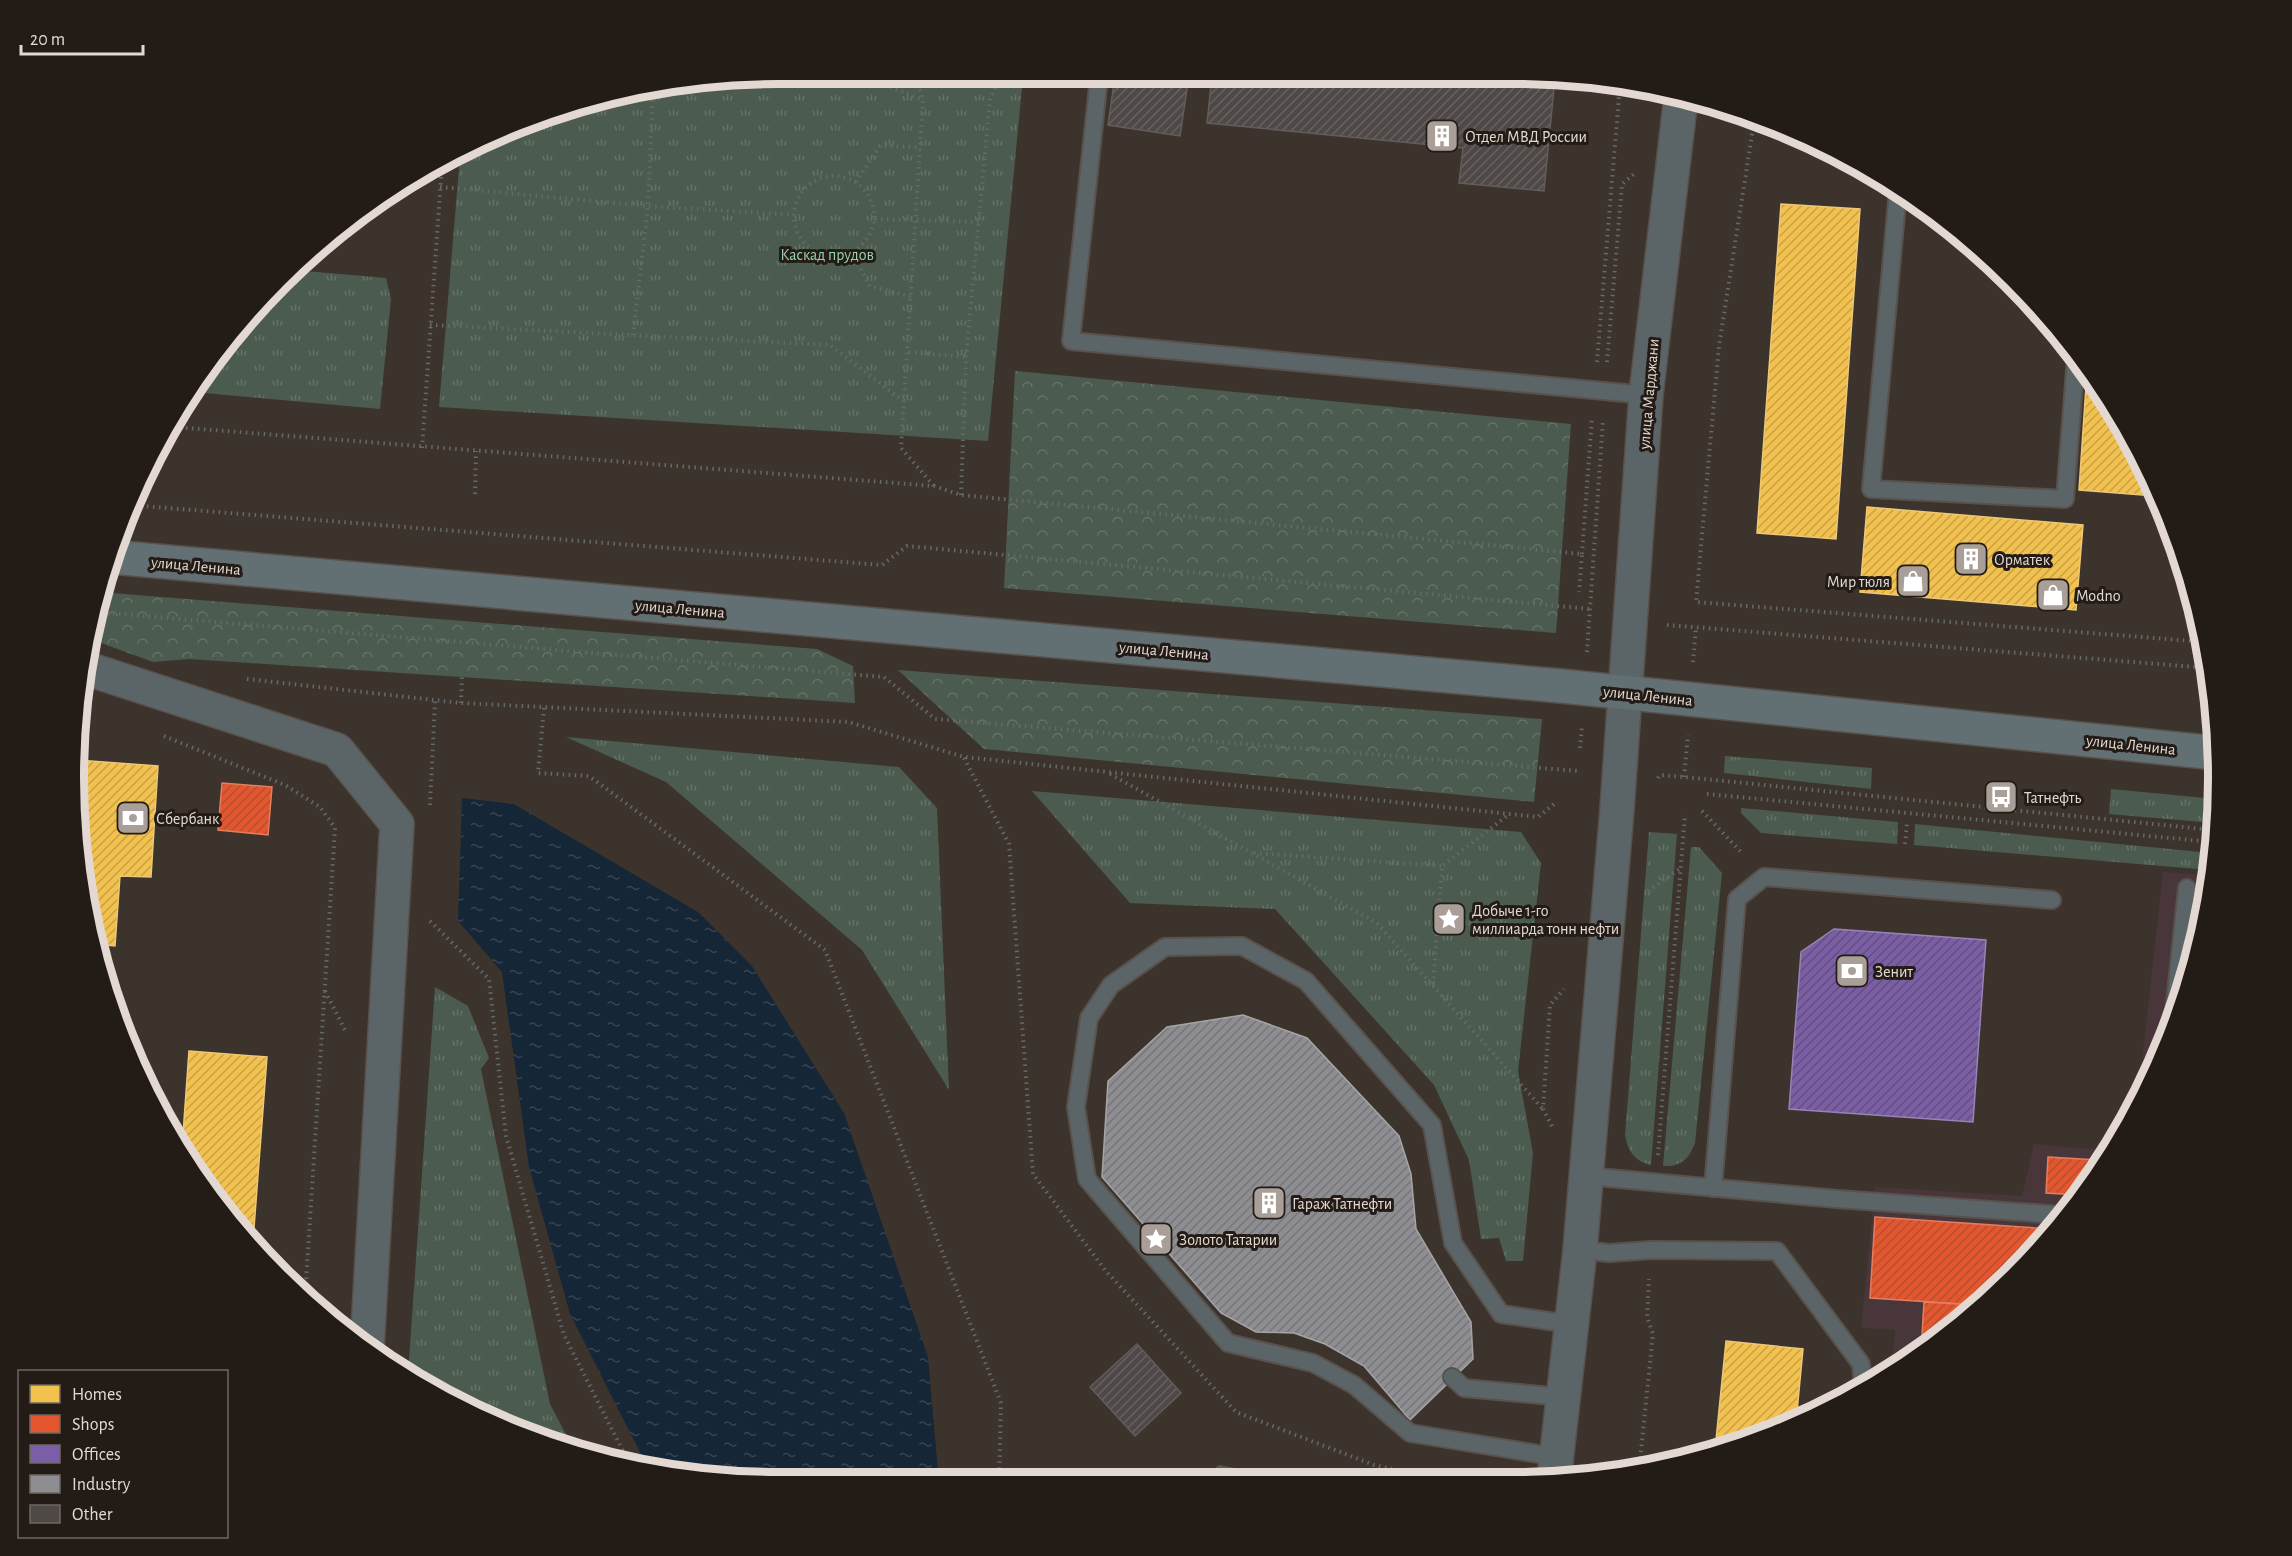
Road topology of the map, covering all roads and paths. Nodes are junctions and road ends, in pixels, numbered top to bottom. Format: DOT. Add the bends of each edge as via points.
graph roads {
  1 [pos="883,84"];
  2 [pos="919,84"];
  3 [pos="997,84"];
  4 [pos="1098,84"];
  5 [pos="1619,92"];
  6 [pos="653,95"];
  7 [pos="923,100"];
  8 [pos="1680,105"];
  9 [pos="1753,127"];
  10 [pos="921,147"];
  11 [pos="441,172"];
  12 [pos="856,182"];
  13 [pos="440,187"];
  14 [pos="1897,199"];
  15 [pos="648,206"];
  16 [pos="793,215"];
  17 [pos="875,219"];
  18 [pos="918,222"];
  19 [pos="979,222"];
  20 [pos="852,253"];
  21 [pos="912,297"];
  22 [pos="430,325"];
  23 [pos="633,335"];
  24 [pos="909,352"];
  25 [pos="966,357"];
  26 [pos="2075,370"];
  27 [pos="1594,390"];
  28 [pos="1646,395"];
  29 [pos="903,400"];
  30 [pos="179,427"];
  31 [pos="422,448"];
  32 [pos="476,451"];
  33 [pos="934,486"];
  34 [pos="475,494"];
  35 [pos="961,495"];
  36 [pos="140,506"];
  37 [pos="1582,554"];
  38 [pos="120,558"];
  39 [pos="1579,592"];
  40 [pos="1590,609"];
  41 [pos="104,613"];
  42 [pos="1696,627"];
  43 [pos="2195,641"];
  44 [pos="2199,667"];
  45 [pos="93,670"];
  46 [pos="462,674"];
  47 [pos="238,678"];
  48 [pos="1625,693"];
  49 [pos="435,701"];
  50 [pos="461,703"];
  51 [pos="544,708"];
  52 [pos="156,733"];
  53 [pos="2207,752"];
  54 [pos="1579,771"];
  55 [pos="1107,773"];
  56 [pos="1660,775"];
  57 [pos="1707,794"];
  58 [pos="1554,804"];
  59 [pos="430,808"];
  60 [pos="1702,811"];
  61 [pos="1509,814"];
  62 [pos="1685,814"];
  63 [pos="1907,823"];
  64 [pos="2206,829"];
  65 [pos="2205,841"];
  66 [pos="1905,844"];
  67 [pos="1741,852"];
  68 [pos="1251,853"];
  69 [pos="1442,866"];
  70 [pos="1681,867"];
  71 [pos="2187,888"];
  72 [pos="1646,892"];
  73 [pos="2052,900"];
  74 [pos="425,916"];
  75 [pos="2177,980"];
  76 [pos="1433,985"];
  77 [pos="1542,1109"];
  78 [pos="1586,1176"];
  79 [pos="1656,1182"];
  80 [pos="1713,1188"];
  81 [pos="2053,1214"];
  82 [pos="1580,1250"];
  83 [pos="1651,1250"];
  84 [pos="306,1287"];
  85 [pos="1570,1324"];
  86 [pos="368,1337"];
  87 [pos="1452,1377"];
  88 [pos="1862,1378"];
  89 [pos="1563,1397"];
  90 [pos="625,1455"];
  91 [pos="1640,1460"];
  92 [pos="1556,1468"];
  93 [pos="999,1472"];
  1 -- 7 [label="path"];
  2 -- 7 [label="path"];
  3 -- 19 [label="path" via="990,100"];
  4 -- 27 [label="lane" via="1071,341"];
  5 -- 27 [label="path"];
  6 -- 15 [label="path"];
  7 -- 10 [label="path"];
  8 -- 28 [label="street, улица Марджани"];
  9 -- 43 [label="path" via="1719,346 1696,602"];
  10 -- 12 [label="path" via="880,146"];
  10 -- 18 [label="path"];
  11 -- 13 [label="path"];
  12 -- 16 [label="path" via="828,175 803,189"];
  12 -- 17 [label="path" via="870,198"];
  13 -- 15 [label="path"];
  13 -- 22 [label="path"];
  14 -- 26 [label="lane" via="1871,489 2065,499"];
  15 -- 16 [label="path"];
  15 -- 23 [label="path"];
  16 -- 20 [label="path" via="802,241 825,256"];
  17 -- 18 [label="path"];
  17 -- 20 [label="path" via="868,239"];
  18 -- 19 [label="path"];
  18 -- 21 [label="path"];
  19 -- 25 [label="path"];
  20 -- 21 [label="path" via="870,286"];
  21 -- 24 [label="path"];
  22 -- 23 [label="path"];
  22 -- 31 [label="path"];
  23 -- 29 [label="path" via="830,345"];
  24 -- 25 [label="path"];
  24 -- 29 [label="path"];
  25 -- 35 [label="path"];
  27 -- 28 [label="lane"];
  27 -- 37 [label="path"];
  28 -- 48 [label="street, улица Марджани"];
  29 -- 33 [label="path" via="901,448"];
  30 -- 31 [label="path"];
  31 -- 32 [label="path"];
  32 -- 33 [label="path"];
  32 -- 34 [label="path"];
  33 -- 35 [label="path"];
  35 -- 37 [label="path"];
  36 -- 40 [label="path" via="882,565 907,546"];
  37 -- 39 [label="path"];
  38 -- 48 [label="main road, улица Ленина"];
  41 -- 54 [label="path" via="884,677 934,718"];
  42 -- 44 [label="path"];
  45 -- 86 [label="street" via="337,750 398,824"];
  46 -- 50 [label="path"];
  47 -- 49 [label="path"];
  48 -- 53 [label="main road, улица Ленина"];
  48 -- 78 [label="street, улица Марджани"];
  49 -- 50 [label="path"];
  49 -- 59 [label="path"];
  50 -- 51 [label="path"];
  51 -- 55 [label="path" via="849,722 964,758"];
  51 -- 93 [label="path" via="538,773 589,776 825,950 1001,1403"];
  52 -- 84 [label="path" via="285,784 320,807 334,828"];
  55 -- 61 [label="path"];
  55 -- 68 [label="path"];
  56 -- 64 [label="path"];
  57 -- 65 [label="path"];
  58 -- 61 [label="path" via="1538,818"];
  60 -- 67 [label="path"];
  61 -- 69 [label="path"];
  62 -- 70 [label="path"];
  63 -- 66 [label="path"];
  68 -- 69 [label="path"];
  68 -- 76 [label="path" via="1377,923"];
  69 -- 76 [label="path"];
  70 -- 72 [label="path"];
  70 -- 79 [label="path"];
  71 -- 75 [label="lane"];
  73 -- 80 [label="lane" via="1764,877 1737,899"];
  74 -- 90 [label="path" via="489,979 506,1136 564,1335"];
  76 -- 77 [label="path"];
  78 -- 79 [label="lane"];
  78 -- 82 [label="street, улица Марджани"];
  79 -- 80 [label="lane"];
  80 -- 81 [label="lane"];
  82 -- 83 [label="lane"];
  82 -- 85 [label="street, улица Марджани"];
  83 -- 88 [label="lane" via="1777,1251 1861,1364"];
  83 -- 91 [label="path" via="1647,1317 1653,1334"];
  85 -- 89 [label="street, улица Марджани"];
  85 -- 92 [label="lane" via="1501,1314 1453,1243 1432,1125 1306,981 1242,946 1165,947 1111,985 1089,1018 1076,1107 1087,1179 1228,1343 1313,1363 1354,1384 1410,1433"];
  87 -- 89 [label="lane" via="1464,1388"];
  89 -- 92 [label="street, улица Марджани"];
}
